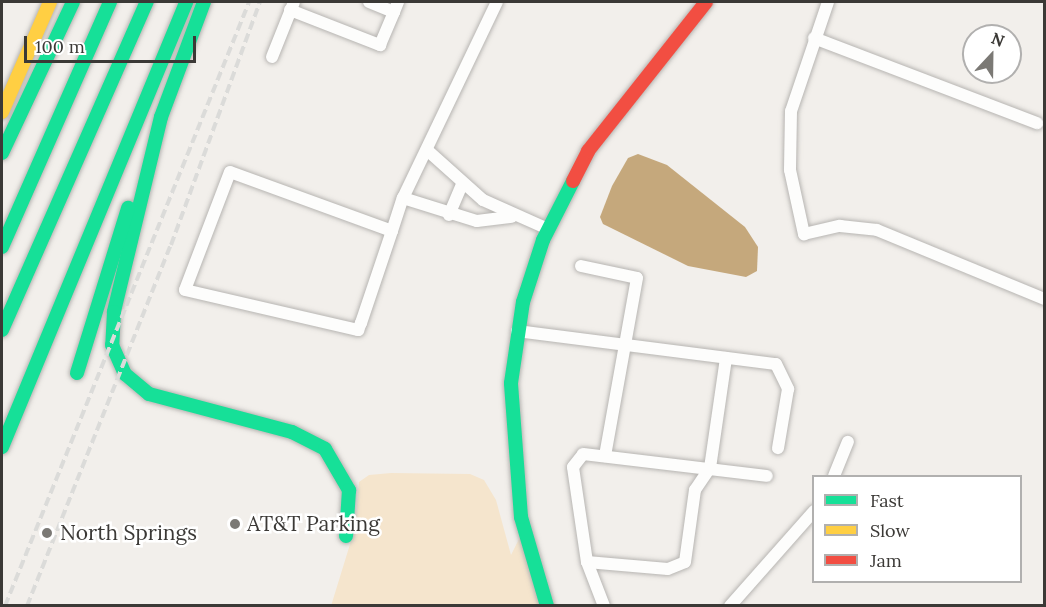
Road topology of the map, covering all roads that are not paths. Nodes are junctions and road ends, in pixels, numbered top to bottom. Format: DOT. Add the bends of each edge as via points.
graph roads {
  1 [pos="50,2"];
  2 [pos="74,2"];
  3 [pos="110,2"];
  4 [pos="147,2"];
  5 [pos="186,2"];
  6 [pos="204,2"];
  7 [pos="369,2"];
  8 [pos="706,2"];
  9 [pos="828,2"];
  10 [pos="492,3"];
  11 [pos="292,6"];
  12 [pos="396,7"];
  13 [pos="814,38"];
  14 [pos="272,57"];
  15 [pos="2,112"];
  16 [pos="161,117"];
  17 [pos="1036,123"];
  18 [pos="427,150"];
  19 [pos="2,153"];
  20 [pos="462,185"];
  21 [pos="403,198"];
  22 [pos="483,200"];
  23 [pos="449,215"];
  24 [pos="512,217"];
  25 [pos="477,221"];
  26 [pos="548,229"];
  27 [pos="392,231"];
  28 [pos="2,247"];
  29 [pos="581,266"];
  30 [pos="1044,299"];
  31 [pos="2,330"];
  32 [pos="517,331"];
  33 [pos="628,345"];
  34 [pos="726,358"];
  35 [pos="77,373"];
  36 [pos="848,442"];
  37 [pos="2,447"];
  38 [pos="778,448"];
  39 [pos="605,456"];
  40 [pos="710,468"];
  41 [pos="835,475"];
  42 [pos="767,476"];
  43 [pos="812,512"];
  44 [pos="346,536"];
  45 [pos="587,562"];
  46 [pos="547,606"];
  47 [pos="604,606"];
  48 [pos="730,606"];
  1 -- 15 [label="main road"];
  2 -- 19 [label="main road"];
  3 -- 28 [label="main road"];
  4 -- 31 [label="main road"];
  5 -- 37 [label="main road"];
  6 -- 16 [label="main road"];
  7 -- 12 [label="street"];
  8 -- 26 [label="main road" via="594,141"];
  9 -- 13 [label="street"];
  10 -- 18 [label="street"];
  11 -- 12 [label="street" via="380,45"];
  11 -- 14 [label="street"];
  13 -- 17 [label="street"];
  13 -- 30 [label="street" via="791,111 788,141 804,234 840,226 877,230"];
  16 -- 35 [label="main road" via="110,255"];
  16 -- 44 [label="main road" via="114,312 116,359 148,394 292,432 325,449 349,489"];
  18 -- 20 [label="street"];
  18 -- 21 [label="street"];
  20 -- 22 [label="street"];
  20 -- 23 [label="street"];
  21 -- 23 [label="street"];
  21 -- 27 [label="street"];
  22 -- 24 [label="street"];
  22 -- 25 [label="street"];
  23 -- 25 [label="street"];
  24 -- 25 [label="street"];
  24 -- 26 [label="street"];
  26 -- 32 [label="main road"];
  27 -- 27 [label="street" via="358,330 190,294 187,283 230,172"];
  29 -- 33 [label="street" via="637,278"];
  32 -- 33 [label="street"];
  32 -- 46 [label="main road" via="513,462 521,517"];
  33 -- 34 [label="street"];
  33 -- 39 [label="street" via="620,352"];
  34 -- 38 [label="street" via="776,364 783,371 788,389"];
  34 -- 40 [label="street"];
  36 -- 41 [label="street"];
  39 -- 40 [label="street"];
  39 -- 45 [label="street" via="583,454 573,467"];
  40 -- 42 [label="street"];
  40 -- 45 [label="street" via="695,490 685,562 668,569"];
  43 -- 48 [label="street"];
  45 -- 47 [label="street"];
}
